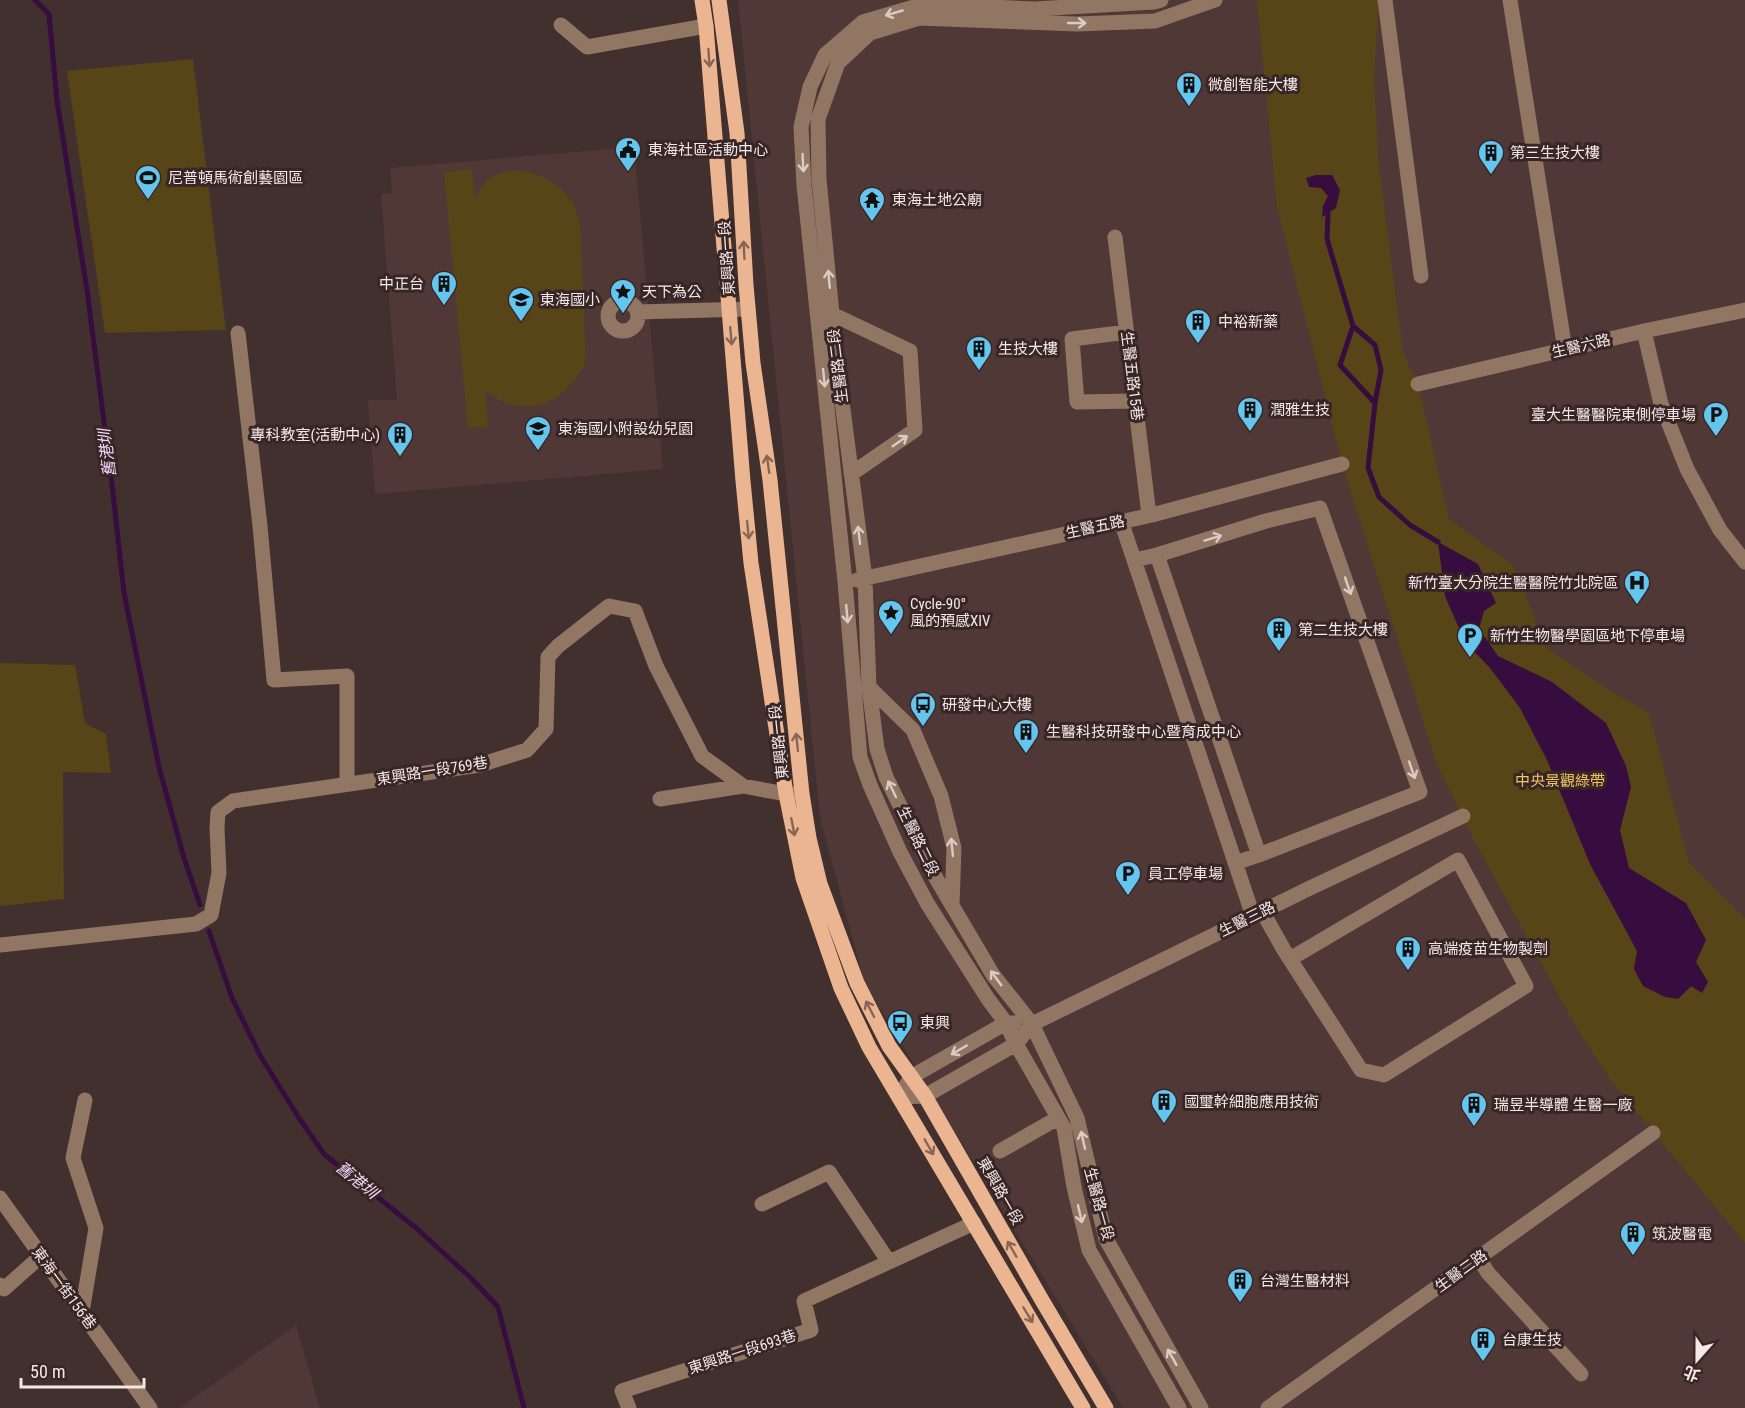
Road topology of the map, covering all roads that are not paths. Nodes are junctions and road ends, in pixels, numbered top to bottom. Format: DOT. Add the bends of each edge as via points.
graph roads {
  1 [pos="702,0"];
  2 [pos="719,0"];
  3 [pos="1161,0"];
  4 [pos="1215,0"];
  5 [pos="1385,0"];
  6 [pos="1510,0"];
  7 [pos="1108,2"];
  8 [pos="1003,3"];
  9 [pos="1035,5"];
  10 [pos="1019,22"];
  11 [pos="561,25"];
  12 [pos="706,26"];
  13 [pos="1115,237"];
  14 [pos="1422,276"];
  15 [pos="748,309"];
  16 [pos="729,310"];
  17 [pos="1745,310"];
  18 [pos="637,312"];
  19 [pos="832,314"];
  20 [pos="1644,331"];
  21 [pos="1127,332"];
  22 [pos="238,333"];
  23 [pos="1565,350"];
  24 [pos="1418,384"];
  25 [pos="1136,401"];
  26 [pos="1342,464"];
  27 [pos="851,474"];
  28 [pos="1152,515"];
  29 [pos="1121,521"];
  30 [pos="1157,555"];
  31 [pos="1134,560"];
  32 [pos="1745,561"];
  33 [pos="865,579"];
  34 [pos="845,582"];
  35 [pos="869,687"];
  36 [pos="347,784"];
  37 [pos="742,786"];
  38 [pos="786,794"];
  39 [pos="802,794"];
  40 [pos="660,798"];
  41 [pos="1463,816"];
  42 [pos="1259,855"];
  43 [pos="1235,863"];
  44 [pos="952,905"];
  45 [pos="1258,914"];
  46 [pos="0,945"];
  47 [pos="1290,959"];
  48 [pos="1006,1023"];
  49 [pos="1032,1024"];
  50 [pos="1016,1044"];
  51 [pos="911,1077"];
  52 [pos="925,1096"];
  53 [pos="899,1097"];
  54 [pos="85,1100"];
  55 [pos="1058,1118"];
  56 [pos="1653,1133"];
  57 [pos="1000,1151"];
  58 [pos="0,1198"];
  59 [pos="762,1204"];
  60 [pos="974,1223"];
  61 [pos="41,1256"];
  62 [pos="1479,1258"];
  63 [pos="890,1262"];
  64 [pos="0,1285"];
  65 [pos="82,1312"];
  66 [pos="1581,1374"];
  67 [pos="150,1408"];
  68 [pos="629,1408"];
  69 [pos="1083,1408"];
  70 [pos="1106,1408"];
  71 [pos="1179,1408"];
  72 [pos="1201,1408"];
  73 [pos="1268,1408"];
  1 -- 12 [label="main road, 東興路一段"];
  15 -- 2 [label="main road, 東興路一段, one-way" via="737,133"];
  3 -- 7 [label="street, 生醫路二段"];
  10 -- 4 [label="street, 生醫路二段, one-way" via="1155,21"];
  5 -- 14 [label="street"];
  6 -- 23 [label="street"];
  7 -- 9 [label="street, 生醫路二段"];
  8 -- 9 [label="street, 生醫路二段"];
  8 -- 10 [label="street"];
  8 -- 34 [label="street, 生醫路二段, one-way" via="924,4 863,22 825,55 810,87 801,127 804,184"];
  9 -- 10 [label="street"];
  19 -- 10 [label="street, 生醫路二段, one-way" via="819,179 818,119 838,63 870,33 919,18"];
  11 -- 12 [label="street" via="587,47"];
  12 -- 16 [label="main road, 東興路一段, one-way"];
  13 -- 21 [label="street, 生醫五路15巷"];
  15 -- 16 [label="street"];
  39 -- 15 [label="main road, 東興路一段, one-way"];
  16 -- 18 [label="street"];
  16 -- 38 [label="main road, 東興路一段, one-way" via="752,563"];
  17 -- 20 [label="street, 生醫六路"];
  19 -- 27 [label="street, 生醫路二段"];
  27 -- 19 [label="street, one-way" via="915,430 910,351"];
  20 -- 23 [label="street, 生醫六路"];
  20 -- 32 [label="street" via="1661,404 1688,469 1720,530"];
  21 -- 25 [label="street, 生醫五路15巷"];
  21 -- 25 [label="street" via="1072,339 1077,402"];
  22 -- 36 [label="street" via="274,680 347,676"];
  23 -- 24 [label="street, 生醫六路"];
  25 -- 28 [label="street, 生醫五路15巷"];
  26 -- 28 [label="street, 生醫五路"];
  33 -- 27 [label="street, 生醫路二段, one-way"];
  28 -- 29 [label="street, 生醫五路"];
  29 -- 31 [label="street"];
  29 -- 33 [label="street, 生醫五路"];
  30 -- 31 [label="street"];
  30 -- 42 [label="street"];
  30 -- 42 [label="street, one-way" via="1320,508 1420,792"];
  31 -- 43 [label="street"];
  33 -- 34 [label="street, 生醫五路"];
  33 -- 35 [label="street, 生醫路二段"];
  34 -- 48 [label="street, 生醫路二段, one-way" via="860,757 870,785 927,903"];
  44 -- 35 [label="street, 生醫路二段, one-way" via="886,777 877,749"];
  44 -- 35 [label="street, one-way" via="954,848 941,796 913,730"];
  36 -- 37 [label="street, 東興路一段769巷" via="480,765 527,750 546,729 548,657 609,606 635,611 656,666 702,756"];
  36 -- 46 [label="street, 東興路一段769巷" via="233,801 218,812 219,873 211,915 196,924"];
  37 -- 38 [label="street, 東興路一段769巷"];
  37 -- 40 [label="street"];
  38 -- 39 [label="street, 東興路一段769巷"];
  38 -- 53 [label="main road, 東興路一段, one-way" via="803,878 841,988"];
  51 -- 39 [label="main road, 東興路一段, one-way" via="889,1046 857,983 820,884"];
  41 -- 45 [label="street, 生醫三路"];
  42 -- 43 [label="street"];
  43 -- 45 [label="street"];
  49 -- 44 [label="street, 生醫路二段, one-way" via="993,975"];
  45 -- 47 [label="street"];
  45 -- 49 [label="street, 生醫三路"];
  47 -- 47 [label="street" via="1361,1070 1384,1075 1526,986 1458,860"];
  48 -- 49 [label="street"];
  48 -- 50 [label="street, 生醫路二段"];
  48 -- 51 [label="street, one-way"];
  49 -- 50 [label="street"];
  72 -- 49 [label="street, 生醫路一段, one-way" via="1106,1239 1077,1118"];
  50 -- 52 [label="street"];
  50 -- 55 [label="street, 生醫路一段"];
  51 -- 52 [label="main road, 東興路一段"];
  51 -- 53 [label="street"];
  52 -- 53 [label="street"];
  70 -- 52 [label="main road, 東興路一段, one-way"];
  53 -- 60 [label="main road, 東興路一段, one-way"];
  54 -- 65 [label="street" via="74,1158 96,1228"];
  55 -- 57 [label="street"];
  55 -- 71 [label="street, 生醫路一段, one-way" via="1064,1128 1089,1250"];
  56 -- 62 [label="street, 生醫二路"];
  58 -- 61 [label="street, 東海一街156巷"];
  59 -- 63 [label="street" via="829,1172"];
  60 -- 63 [label="street, 東興路一段693巷"];
  60 -- 69 [label="main road, 東興路一段, one-way"];
  61 -- 64 [label="street" via="4,1289"];
  61 -- 65 [label="street, 東海一街156巷"];
  62 -- 66 [label="street" via="1488,1273"];
  62 -- 73 [label="street, 生醫二路"];
  63 -- 68 [label="street, 東興路一段693巷" via="804,1301 811,1330 622,1391"];
  65 -- 67 [label="street, 東海一街156巷"];
}
